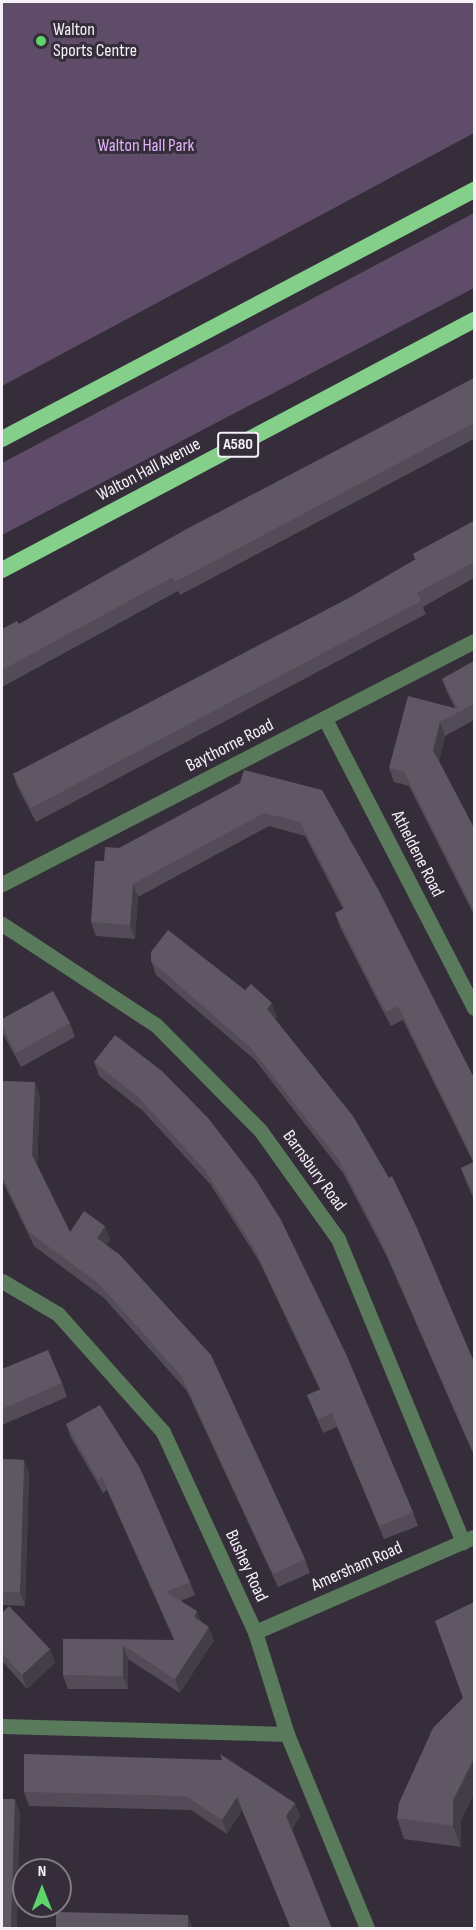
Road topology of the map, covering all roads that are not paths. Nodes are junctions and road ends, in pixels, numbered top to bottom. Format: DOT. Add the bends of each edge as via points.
graph roads {
  1 [pos="474,190"];
  2 [pos="474,320"];
  3 [pos="2,439"];
  4 [pos="2,570"];
  5 [pos="474,641"];
  6 [pos="325,719"];
  7 [pos="2,884"];
  8 [pos="2,924"];
  9 [pos="474,1008"];
  10 [pos="2,1281"];
  11 [pos="469,1539"];
  12 [pos="255,1632"];
  13 [pos="2,1726"];
  14 [pos="287,1734"];
  15 [pos="367,1929"];
  1 -- 3 [label="highway"];
  2 -- 4 [label="highway, Walton Hall Avenue / A580"];
  5 -- 6 [label="street, Baythorne Road"];
  6 -- 7 [label="street, Baythorne Road"];
  6 -- 9 [label="street, Atheldene Road"];
  8 -- 11 [label="street, Barnsbury Road" via="156,1024 260,1130 338,1239"];
  10 -- 12 [label="street, Bushey Road" via="58,1314 163,1432"];
  11 -- 12 [label="street, Amersham Road"];
  12 -- 14 [label="street, Bushey Road"];
  13 -- 14 [label="street"];
  14 -- 15 [label="street, Bushey Road"];
}
